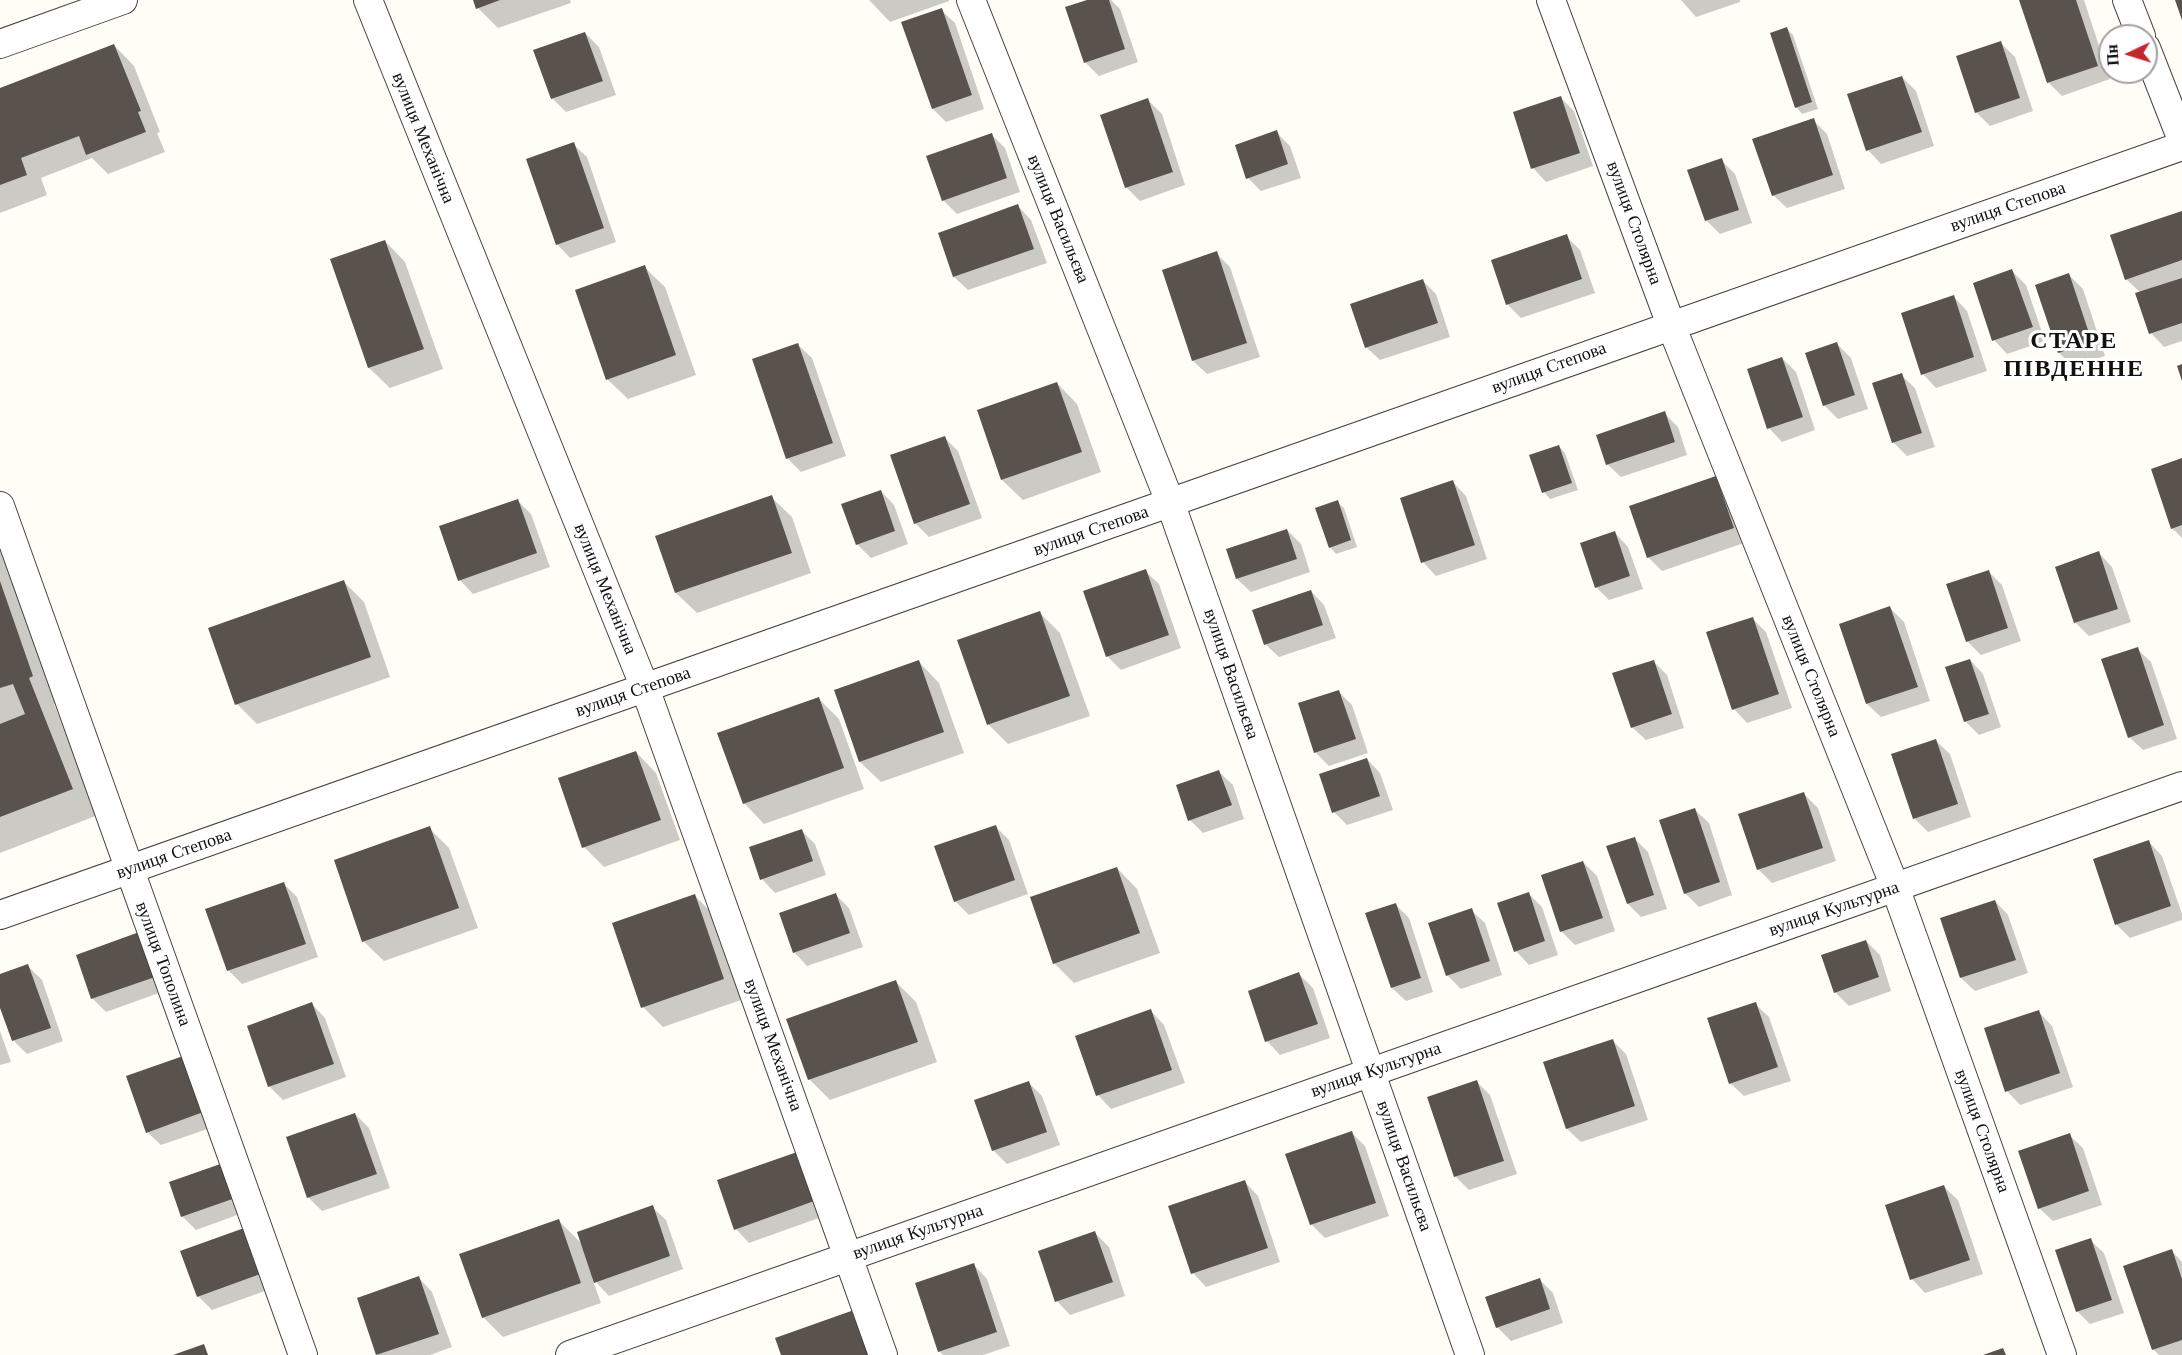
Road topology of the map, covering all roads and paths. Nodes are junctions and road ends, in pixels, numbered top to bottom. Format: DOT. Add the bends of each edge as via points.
graph roads {
  1 [pos="123,0"];
  2 [pos="368,0"];
  3 [pos="971,0"];
  4 [pos="1551,0"];
  5 [pos="2127,0"];
  6 [pos="2136,24"];
  7 [pos="0,44"];
  8 [pos="2158,79"];
  9 [pos="2182,140"];
  10 [pos="2182,146"];
  11 [pos="1671,325"];
  12 [pos="1170,502"];
  13 [pos="0,506"];
  14 [pos="645,688"];
  15 [pos="2182,786"];
  16 [pos="129,869"];
  17 [pos="1895,887"];
  18 [pos="0,915"];
  19 [pos="1371,1072"];
  20 [pos="848,1257"];
  21 [pos="303,1355"];
  22 [pos="570,1355"];
  23 [pos="883,1355"];
  24 [pos="1470,1355"];
  25 [pos="2062,1355"];
  1 -- 7 [label="street"];
  2 -- 14 [label="street, вулиця Механічна"];
  3 -- 12 [label="street, вулиця Васильєва"];
  4 -- 11 [label="street, вулиця Столярна"];
  5 -- 6 [label="street"];
  8 -- 9 [label="street"];
  10 -- 11 [label="street, вулиця Степова"];
  11 -- 12 [label="street, вулиця Степова"];
  11 -- 17 [label="street, вулиця Столярна"];
  12 -- 14 [label="street, вулиця Степова"];
  12 -- 19 [label="street, вулиця Васильєва"];
  13 -- 16 [label="street, вулиця Тополина"];
  14 -- 16 [label="street, вулиця Степова"];
  14 -- 20 [label="street, вулиця Механічна"];
  15 -- 17 [label="street, вулиця Культурна"];
  16 -- 18 [label="street, вулиця Степова"];
  16 -- 21 [label="street, вулиця Тополина"];
  17 -- 19 [label="street, вулиця Культурна"];
  17 -- 25 [label="street, вулиця Столярна"];
  19 -- 20 [label="street, вулиця Культурна"];
  19 -- 24 [label="street, вулиця Васильєва"];
  20 -- 22 [label="street, вулиця Культурна"];
  20 -- 23 [label="street, вулиця Механічна"];
}
